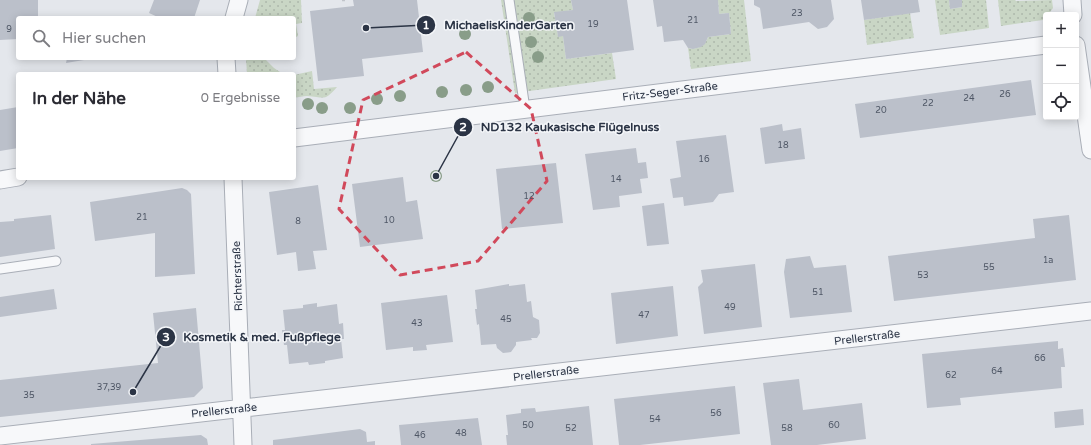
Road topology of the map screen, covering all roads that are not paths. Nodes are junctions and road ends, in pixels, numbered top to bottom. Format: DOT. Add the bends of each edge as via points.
graph roads {
  1 [pos="239,0"];
  2 [pos="509,0"];
  3 [pos="1072,0"];
  4 [pos="1073,12"];
  5 [pos="235,16"];
  6 [pos="1043,45"];
  7 [pos="1076,48"];
  8 [pos="226,60"];
  9 [pos="227,72"];
  10 [pos="525,109"];
  11 [pos="296,138"];
  12 [pos="1091,150"];
  13 [pos="16,177"];
  14 [pos="0,180"];
  15 [pos="233,180"];
  16 [pos="56,261"];
  17 [pos="0,269"];
  18 [pos="1091,311"];
  19 [pos="242,408"];
  20 [pos="0,436"];
  21 [pos="243,445"];
  1 -- 5 [label="street"];
  2 -- 10 [label="lane"];
  3 -- 4 [label="street"];
  6 -- 10 [label="street, Fritz-Seger-Straße"];
  7 -- 12 [label="street"];
  8 -- 9 [label="street"];
  10 -- 11 [label="street, Fritz-Seger-Straße"];
  13 -- 14 [label="street"];
  15 -- 19 [label="street, Richterstraße"];
  16 -- 17 [label="lane"];
  18 -- 19 [label="street, Prellerstraße"];
  19 -- 20 [label="street, Prellerstraße"];
  19 -- 21 [label="street, Richterstraße"];
}
